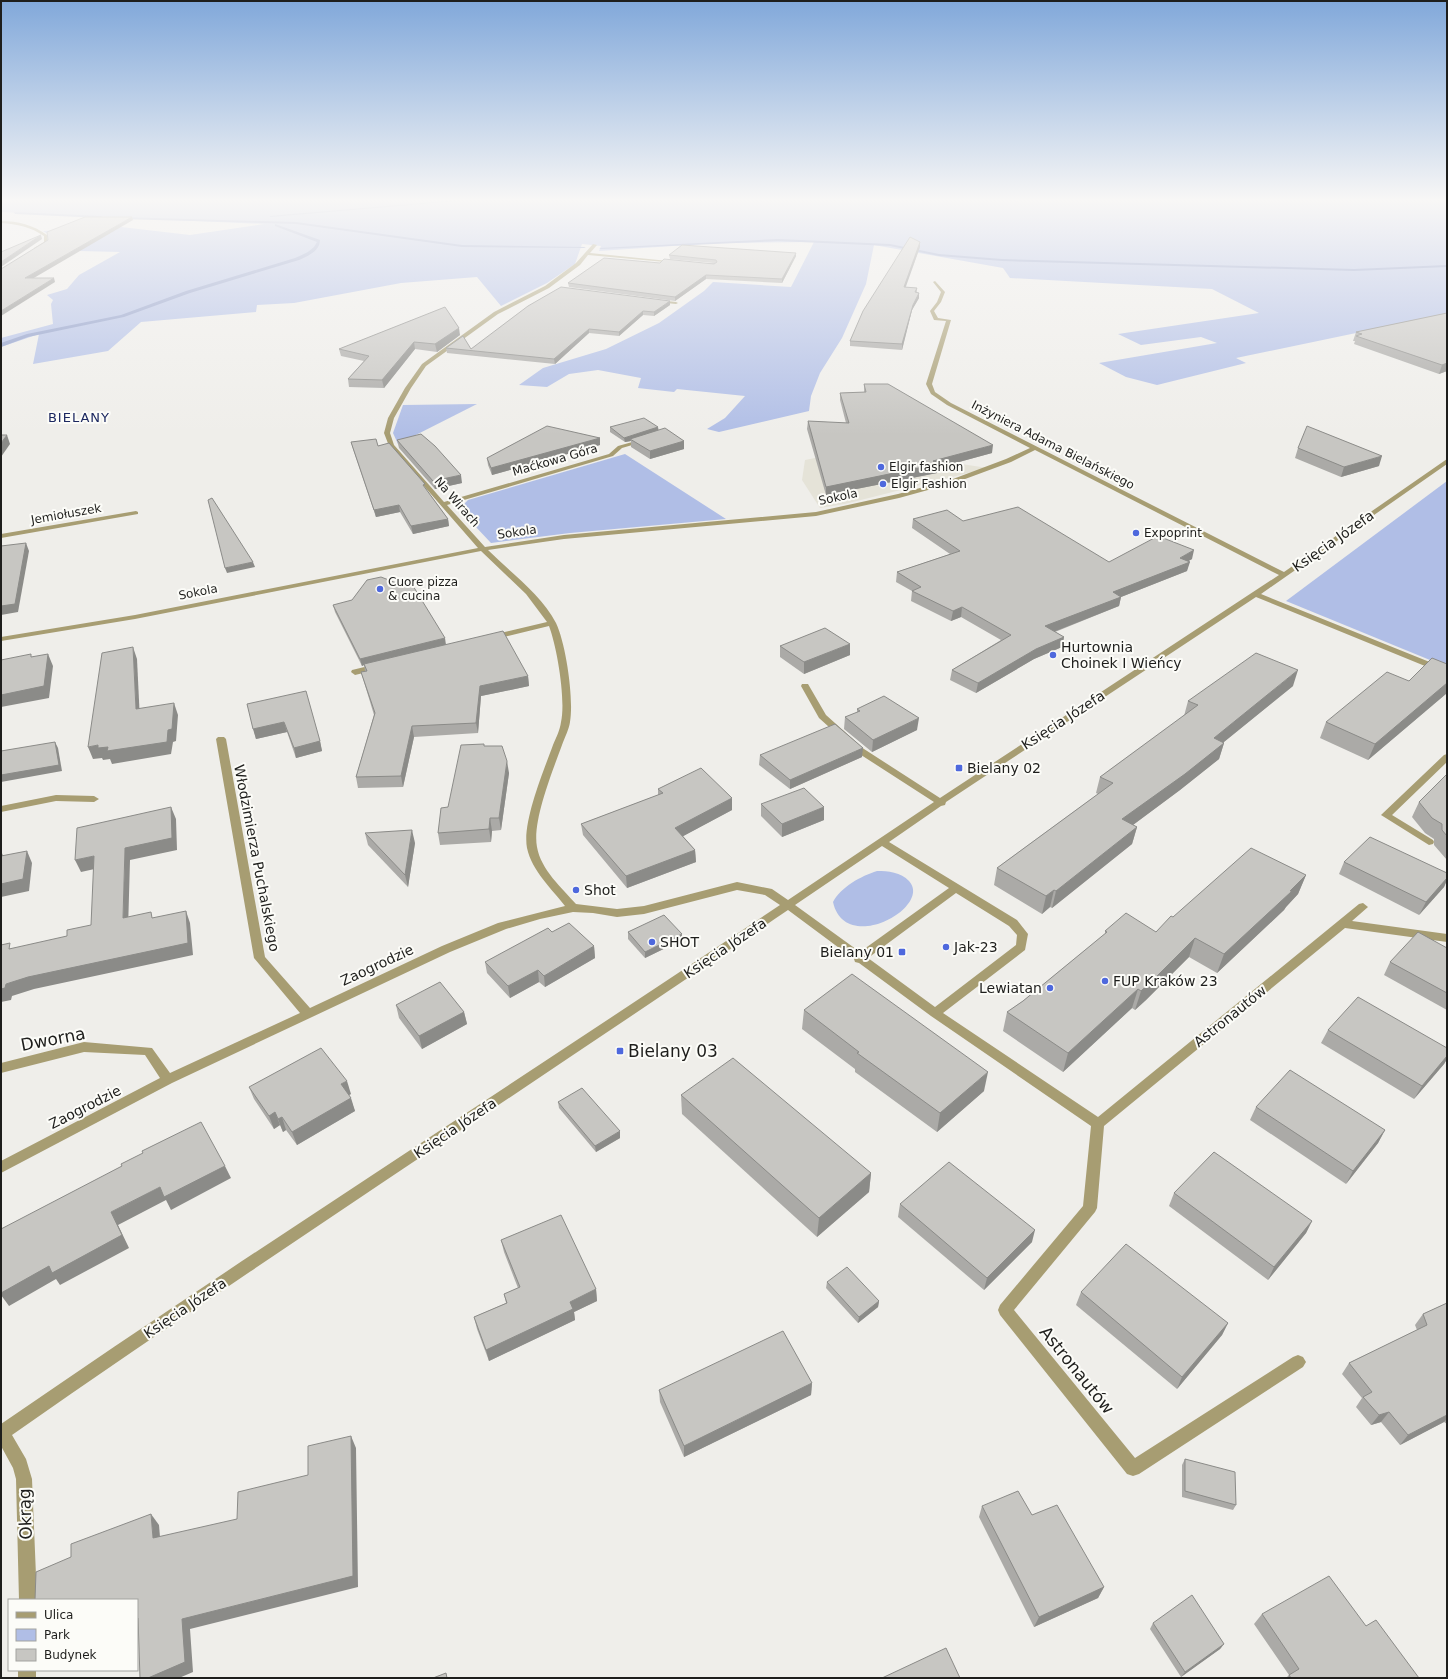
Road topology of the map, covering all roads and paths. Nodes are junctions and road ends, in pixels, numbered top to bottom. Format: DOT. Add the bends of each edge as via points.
graph roads {
  1 [pos="559,278"];
  2 [pos="935,282"];
  3 [pos="547,287"];
  4 [pos="555,288"];
  5 [pos="653,300"];
  6 [pos="676,303"];
  7 [pos="649,439"];
  8 [pos="1034,448"];
  9 [pos="1447,461"];
  10 [pos="443,504"];
  11 [pos="136,513"];
  12 [pos="1,536"];
  13 [pos="483,549"];
  14 [pos="1284,575"];
  15 [pos="1255,594"];
  16 [pos="552,623"];
  17 [pos="1,639"];
  18 [pos="484,640"];
  19 [pos="385,664"];
  20 [pos="355,672"];
  21 [pos="1447,672"];
  22 [pos="805,686"];
  23 [pos="221,739"];
  24 [pos="1447,757"];
  25 [pos="94,799"];
  26 [pos="942,803"];
  27 [pos="1,809"];
  28 [pos="882,842"];
  29 [pos="1429,842"];
  30 [pos="956,888"];
  31 [pos="788,905"];
  32 [pos="1363,907"];
  33 [pos="573,908"];
  34 [pos="1344,924"];
  35 [pos="1447,938"];
  36 [pos="859,959"];
  37 [pos="935,1013"];
  38 [pos="308,1014"];
  39 [pos="1,1068"];
  40 [pos="168,1080"];
  41 [pos="1098,1124"];
  42 [pos="1,1167"];
  43 [pos="1298,1362"];
  44 [pos="2,1433"];
  45 [pos="28,1599"];
  1 -- 3 [label="street, Na Wirach"];
  2 -- 8 [label="street, Inżyniera Adama Bielańskiego" via="943,292 932,311 933,315 936,319 949,320 929,384 933,393 949,404"];
  3 -- 4 [label="street"];
  3 -- 10 [label="street, Na Wirach" via="496,313 424,365 390,422 387,434 391,445"];
  5 -- 6 [label="street"];
  7 -- 10 [label="street, Maćkowa Góra" via="620,448 611,455"];
  8 -- 13 [label="street, Sokola" via="1003,464 953,481 816,514 564,538"];
  8 -- 14 [label="street, Inżyniera Adama Bielańskiego"];
  9 -- 14 [label="street, Księcia Józefa"];
  10 -- 13 [label="street, Na Wirach"];
  11 -- 12 [label="street, Jemiołuszek"];
  13 -- 16 [label="street, Na Wirach" via="529,593"];
  13 -- 17 [label="street, Sokola" via="136,617"];
  14 -- 15 [label="street, Księcia Józefa"];
  15 -- 21 [label="street"];
  15 -- 26 [label="street, Księcia Józefa" via="1005,758"];
  16 -- 18 [label="street"];
  16 -- 33 [label="street, Na Wirach" via="557,638 566,722 533,823 532,847 543,869"];
  19 -- 20 [label="street"];
  22 -- 26 [label="street" via="822,716 861,751"];
  23 -- 38 [label="street, Włodzimierza Puchalskiego" via="260,958"];
  24 -- 29 [label="street" via="1386,815"];
  25 -- 27 [label="street" via="56,798"];
  26 -- 28 [label="street, Księcia Józefa"];
  28 -- 30 [label="street"];
  28 -- 31 [label="street, Księcia Józefa"];
  30 -- 36 [label="street"];
  30 -- 37 [label="street" via="1014,923 1023,934 1021,947"];
  31 -- 33 [label="street, Zaogrodzie" via="768,892 737,886 644,910 617,913"];
  31 -- 36 [label="street"];
  31 -- 44 [label="street, Księcia Józefa" via="105,1361"];
  32 -- 34 [label="street, Astronautów"];
  33 -- 38 [label="street, Zaogrodzie" via="502,926 446,949"];
  34 -- 35 [label="street"];
  34 -- 41 [label="street, Astronautów"];
  36 -- 37 [label="street"];
  37 -- 41 [label="street"];
  38 -- 40 [label="street, Zaogrodzie"];
  39 -- 40 [label="street, Dworna" via="84,1047 148,1051"];
  40 -- 42 [label="street, Zaogrodzie"];
  41 -- 43 [label="street, Astronautów" via="1090,1208 1005,1310 1132,1468"];
  44 -- 45 [label="street, Okrąg" via="20,1465 24,1479"];
}
